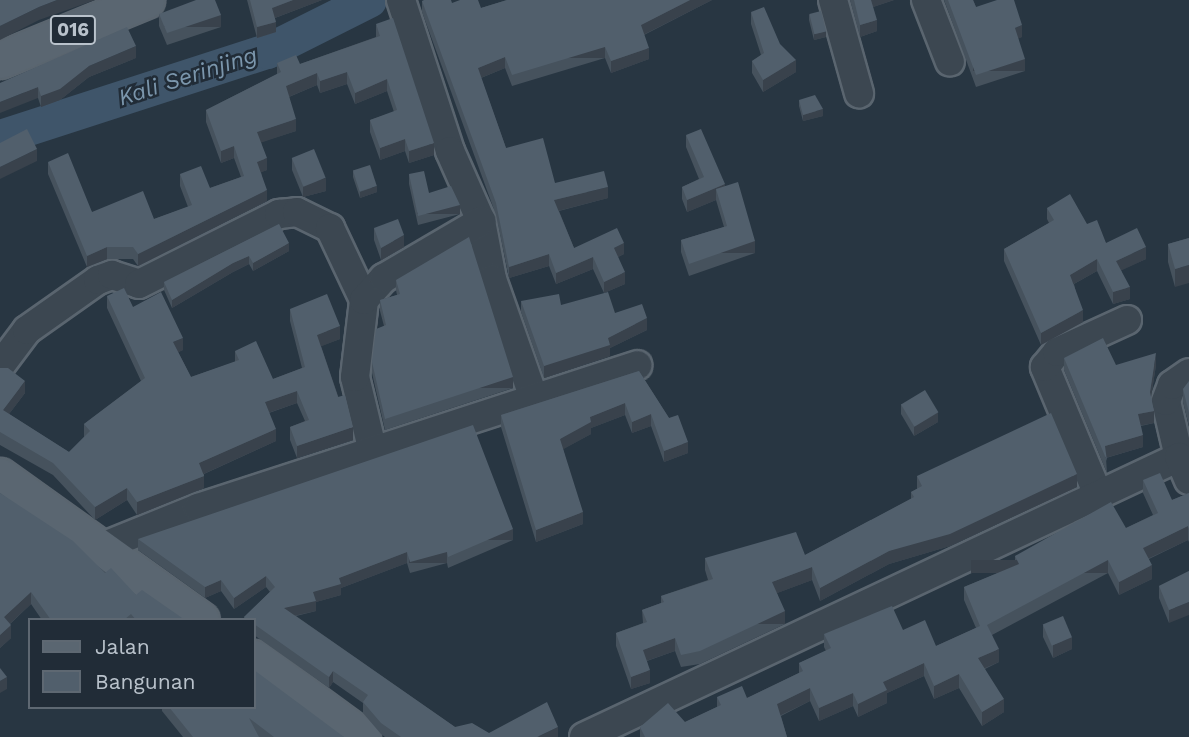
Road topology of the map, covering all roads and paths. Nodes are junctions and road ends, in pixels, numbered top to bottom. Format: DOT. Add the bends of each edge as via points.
graph roads {
  1 [pos="146,0"];
  2 [pos="401,0"];
  3 [pos="833,0"];
  4 [pos="926,0"];
  5 [pos="0,60"];
  6 [pos="950,62"];
  7 [pos="859,93"];
  8 [pos="481,221"];
  9 [pos="364,300"];
  10 [pos="1127,320"];
  11 [pos="637,365"];
  12 [pos="0,366"];
  13 [pos="1189,373"];
  14 [pos="534,398"];
  15 [pos="373,452"];
  16 [pos="1184,469"];
  17 [pos="0,476"];
  18 [pos="1099,497"];
  19 [pos="102,547"];
  20 [pos="198,618"];
  21 [pos="256,659"];
  22 [pos="362,737"];
  23 [pos="584,737"];
  1 -- 5 [label="main road, 016"];
  2 -- 8 [label="street" via="450,151"];
  3 -- 7 [label="street"];
  4 -- 6 [label="street"];
  8 -- 9 [label="street" via="384,278"];
  8 -- 14 [label="street" via="492,279"];
  9 -- 12 [label="street" via="330,228 298,212 279,214 139,284 112,275 98,280 27,330"];
  9 -- 15 [label="street" via="355,377"];
  10 -- 18 [label="street" via="1057,352 1045,367"];
  11 -- 14 [label="street"];
  13 -- 16 [label="street" via="1172,385 1166,401"];
  14 -- 15 [label="street"];
  15 -- 19 [label="street"];
  16 -- 18 [label="street"];
  17 -- 19 [label="main road"];
  18 -- 23 [label="street"];
  19 -- 20 [label="main road"];
  21 -- 22 [label="main road"];
}
